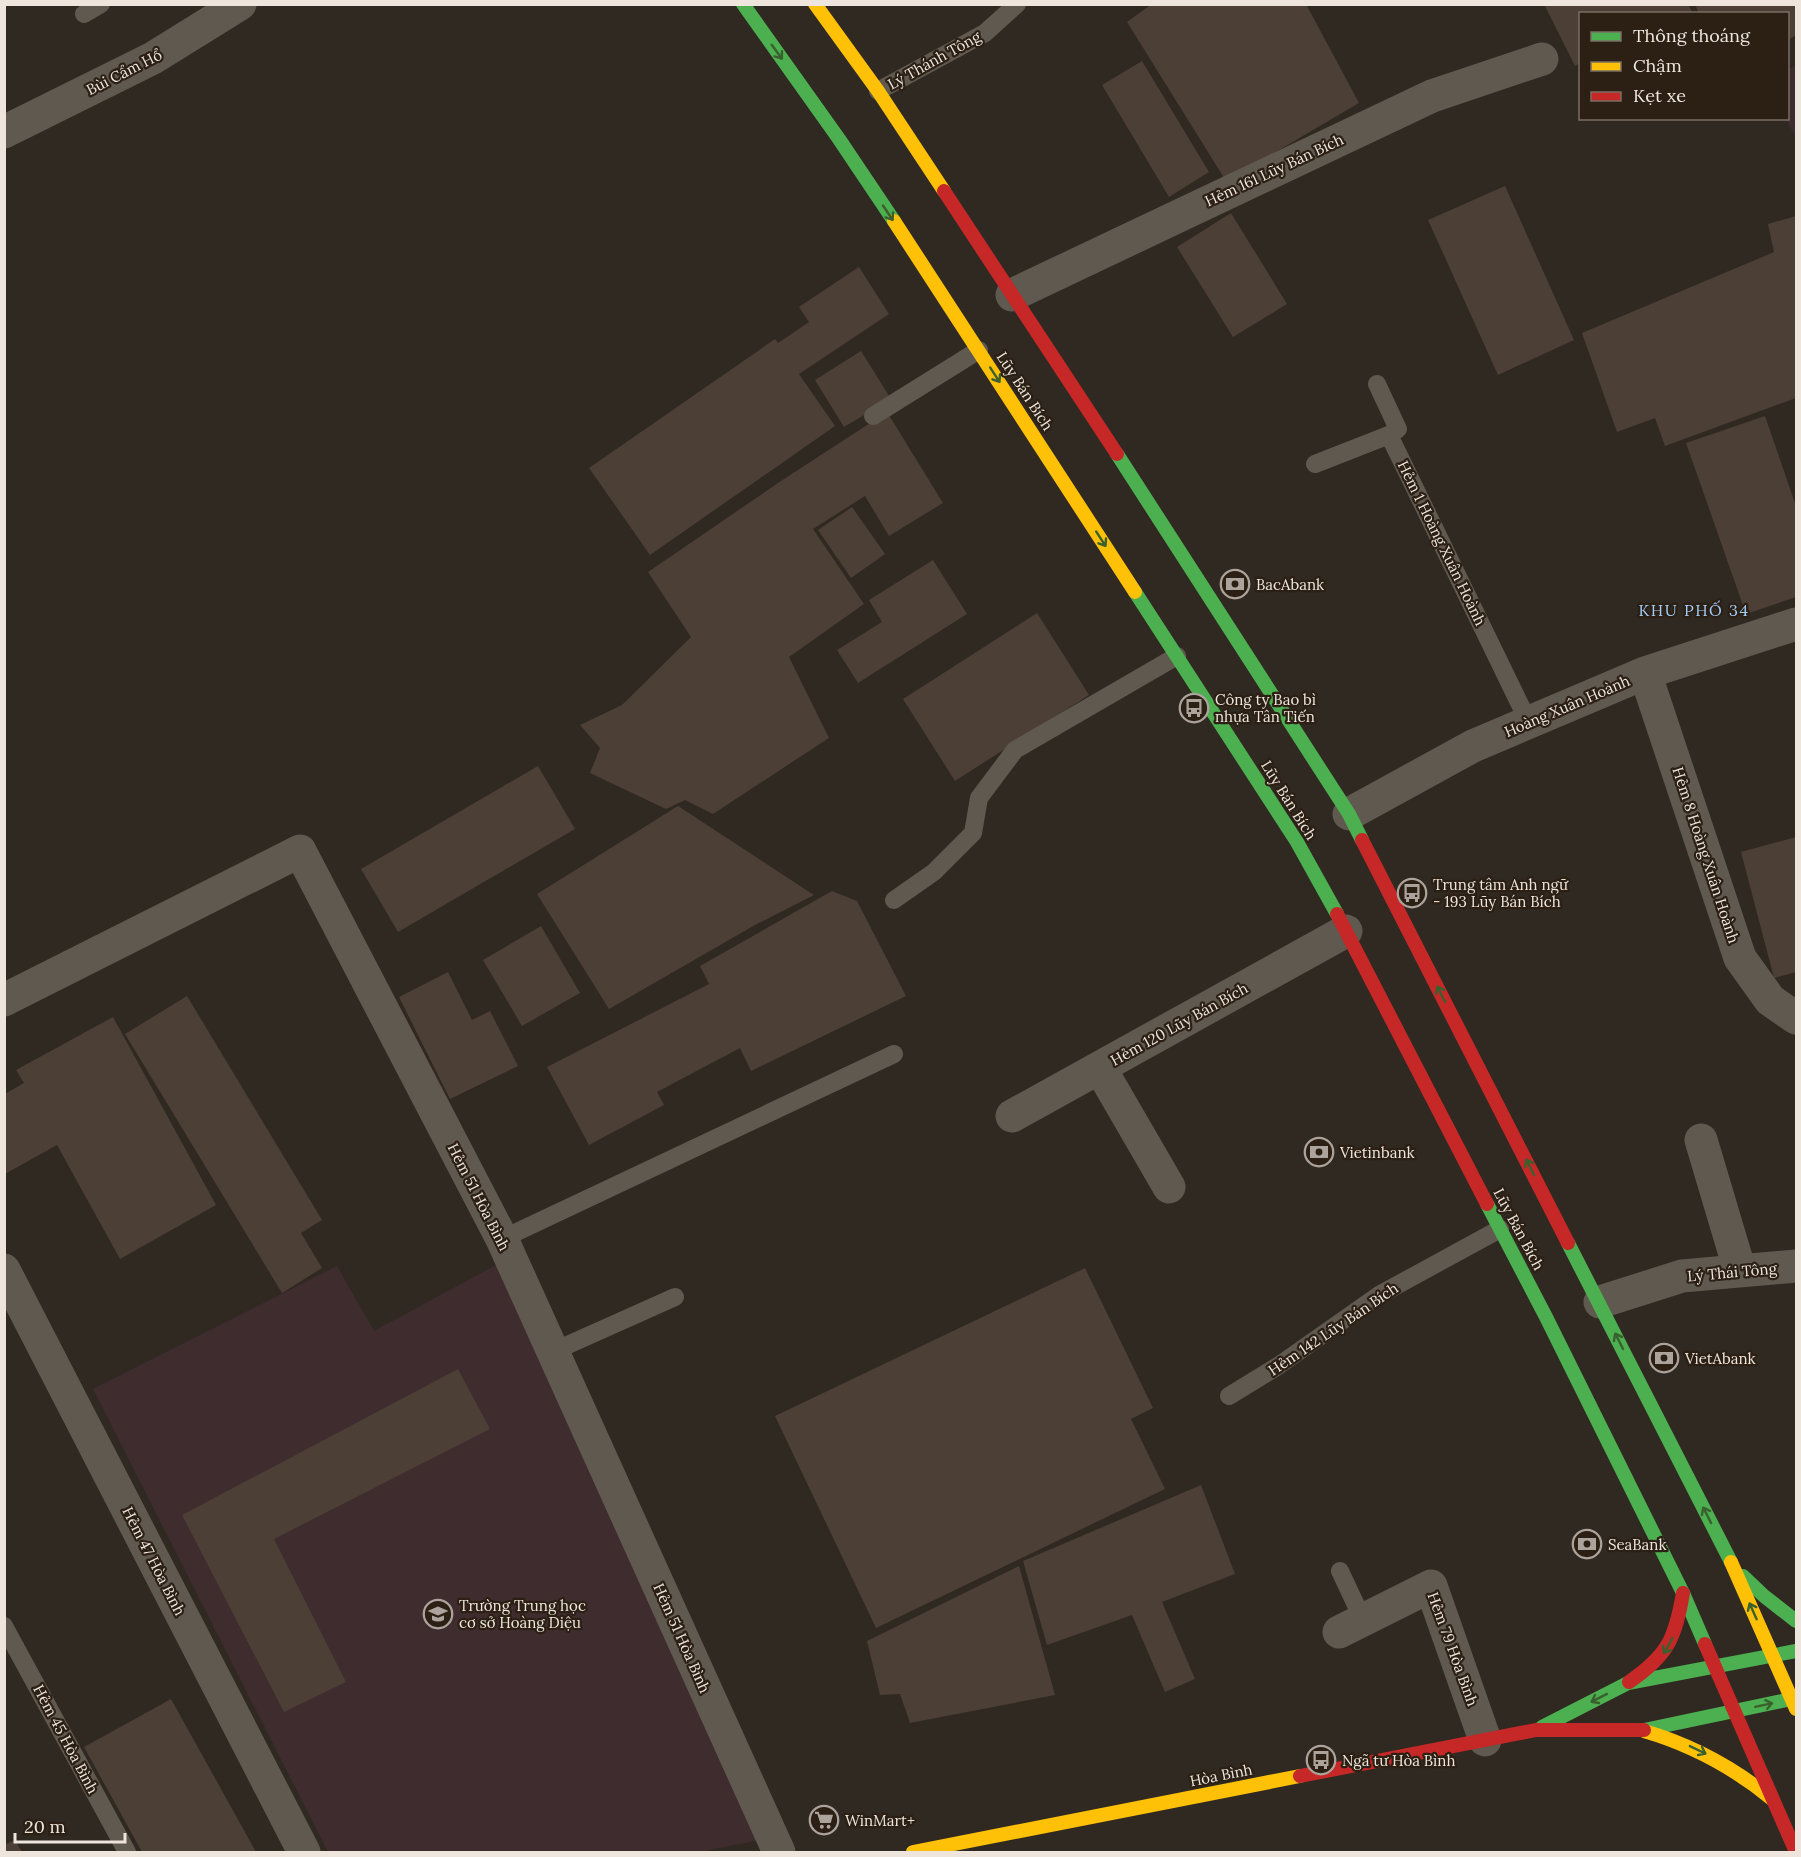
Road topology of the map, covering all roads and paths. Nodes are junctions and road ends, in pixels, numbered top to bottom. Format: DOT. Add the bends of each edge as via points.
graph roads {
  1 [pos="101,4"];
  2 [pos="240,4"];
  3 [pos="743,4"];
  4 [pos="815,4"];
  5 [pos="1017,4"];
  6 [pos="84,14"];
  7 [pos="1542,59"];
  8 [pos="878,91"];
  9 [pos="4,132"];
  10 [pos="1012,295"];
  11 [pos="979,350"];
  12 [pos="1377,384"];
  13 [pos="873,416"];
  14 [pos="1389,435"];
  15 [pos="1315,464"];
  16 [pos="1797,624"];
  17 [pos="1177,657"];
  18 [pos="1645,674"];
  19 [pos="1529,723"];
  20 [pos="1349,814"];
  21 [pos="894,900"];
  22 [pos="1346,931"];
  23 [pos="4,1000"];
  24 [pos="1797,1018"];
  25 [pos="894,1054"];
  26 [pos="1100,1068"];
  27 [pos="1012,1116"];
  28 [pos="1701,1140"];
  29 [pos="1168,1187"];
  30 [pos="1500,1229"];
  31 [pos="502,1239"];
  32 [pos="1797,1266"];
  33 [pos="4,1270"];
  34 [pos="1740,1271"];
  35 [pos="675,1297"];
  36 [pos="1600,1302"];
  37 [pos="552,1352"];
  38 [pos="1229,1396"];
  39 [pos="1734,1567"];
  40 [pos="1341,1571"];
  41 [pos="1683,1593"];
  42 [pos="1797,1621"];
  43 [pos="4,1626"];
  44 [pos="1351,1626"];
  45 [pos="1797,1652"];
  46 [pos="1773,1656"];
  47 [pos="1715,1666"];
  48 [pos="1628,1683"];
  49 [pos="1795,1702"];
  50 [pos="1735,1711"];
  51 [pos="1536,1730"];
  52 [pos="1643,1730"];
  53 [pos="1485,1740"];
  54 [pos="1776,1802"];
  55 [pos="127,1852"];
  56 [pos="304,1852"];
  57 [pos="779,1852"];
  58 [pos="912,1852"];
  59 [pos="1797,1852"];
  1 -- 6 [label="lane"];
  2 -- 9 [label="street, Bùi Cẩm Hổ" via="153,58"];
  3 -- 11 [label="main road, Lũy Bán Bích, one-way" via="839,139"];
  4 -- 8 [label="main road"];
  5 -- 8 [label="lane, Lý Thánh Tông" via="985,33"];
  7 -- 10 [label="street, Hẻm 161 Lũy Bán Bích" via="1432,96"];
  8 -- 10 [label="main road"];
  10 -- 20 [label="main road"];
  11 -- 13 [label="lane"];
  11 -- 17 [label="main road, Lũy Bán Bích, one-way"];
  12 -- 14 [label="lane" via="1398,429"];
  14 -- 15 [label="lane"];
  14 -- 19 [label="lane, Hẻm 1 Hoàng Xuân Hoành"];
  16 -- 18 [label="street, Hoàng Xuân Hoành"];
  17 -- 21 [label="lane" via="1015,750 979,798 972,833 934,872"];
  17 -- 22 [label="main road, Lũy Bán Bích" via="1297,842"];
  18 -- 19 [label="street, Hoàng Xuân Hoành"];
  18 -- 24 [label="street, Hẻm 8 Hoàng Xuân Hoành" via="1740,958 1770,1000"];
  19 -- 20 [label="street, Hoàng Xuân Hoành" via="1473,746"];
  36 -- 20 [label="main road, one-way"];
  22 -- 26 [label="street, Hẻm 120 Lũy Bán Bích"];
  22 -- 30 [label="main road, Lũy Bán Bích"];
  23 -- 31 [label="street, Hẻm 51 Hòa Bình" via="300,851"];
  25 -- 31 [label="lane"];
  26 -- 27 [label="street, Hẻm 120 Lũy Bán Bích"];
  26 -- 29 [label="street"];
  28 -- 34 [label="street"];
  30 -- 38 [label="lane, Hẻm 142 Lũy Bán Bích" via="1380,1295"];
  30 -- 41 [label="main road, Lũy Bán Bích"];
  31 -- 37 [label="street, Hẻm 51 Hòa Bình"];
  32 -- 34 [label="street, Lý Thái Tông"];
  33 -- 56 [label="street, Hẻm 47 Hòa Bình"];
  34 -- 36 [label="street, Lý Thái Tông" via="1682,1276"];
  35 -- 37 [label="lane"];
  39 -- 36 [label="main road, one-way"];
  37 -- 57 [label="street, Hẻm 51 Hòa Bình"];
  39 -- 42 [label="main road"];
  46 -- 39 [label="main road, one-way"];
  40 -- 44 [label="lane"];
  41 -- 47 [label="main road, Lũy Bán Bích"];
  41 -- 48 [label="main road, one-way" via="1669,1647 1658,1662"];
  43 -- 55 [label="lane, Hẻm 45 Hòa Bình"];
  44 -- 53 [label="street, Hẻm 79 Hòa Bình" via="1431,1586"];
  45 -- 46 [label="main road"];
  46 -- 47 [label="main road, Hòa Bình"];
  46 -- 49 [label="main road"];
  47 -- 48 [label="main road, Hòa Bình"];
  47 -- 50 [label="main road, Lũy Bán Bích"];
  48 -- 51 [label="main road, Hòa Bình, one-way"];
  50 -- 49 [label="main road, Hòa Bình, one-way"];
  50 -- 52 [label="main road, Hòa Bình"];
  50 -- 54 [label="main road"];
  51 -- 52 [label="main road, Hòa Bình"];
  51 -- 53 [label="main road, Hòa Bình"];
  52 -- 54 [label="main road, one-way" via="1672,1738 1725,1764"];
  53 -- 58 [label="main road, Hòa Bình"];
  54 -- 59 [label="main road"];
}
